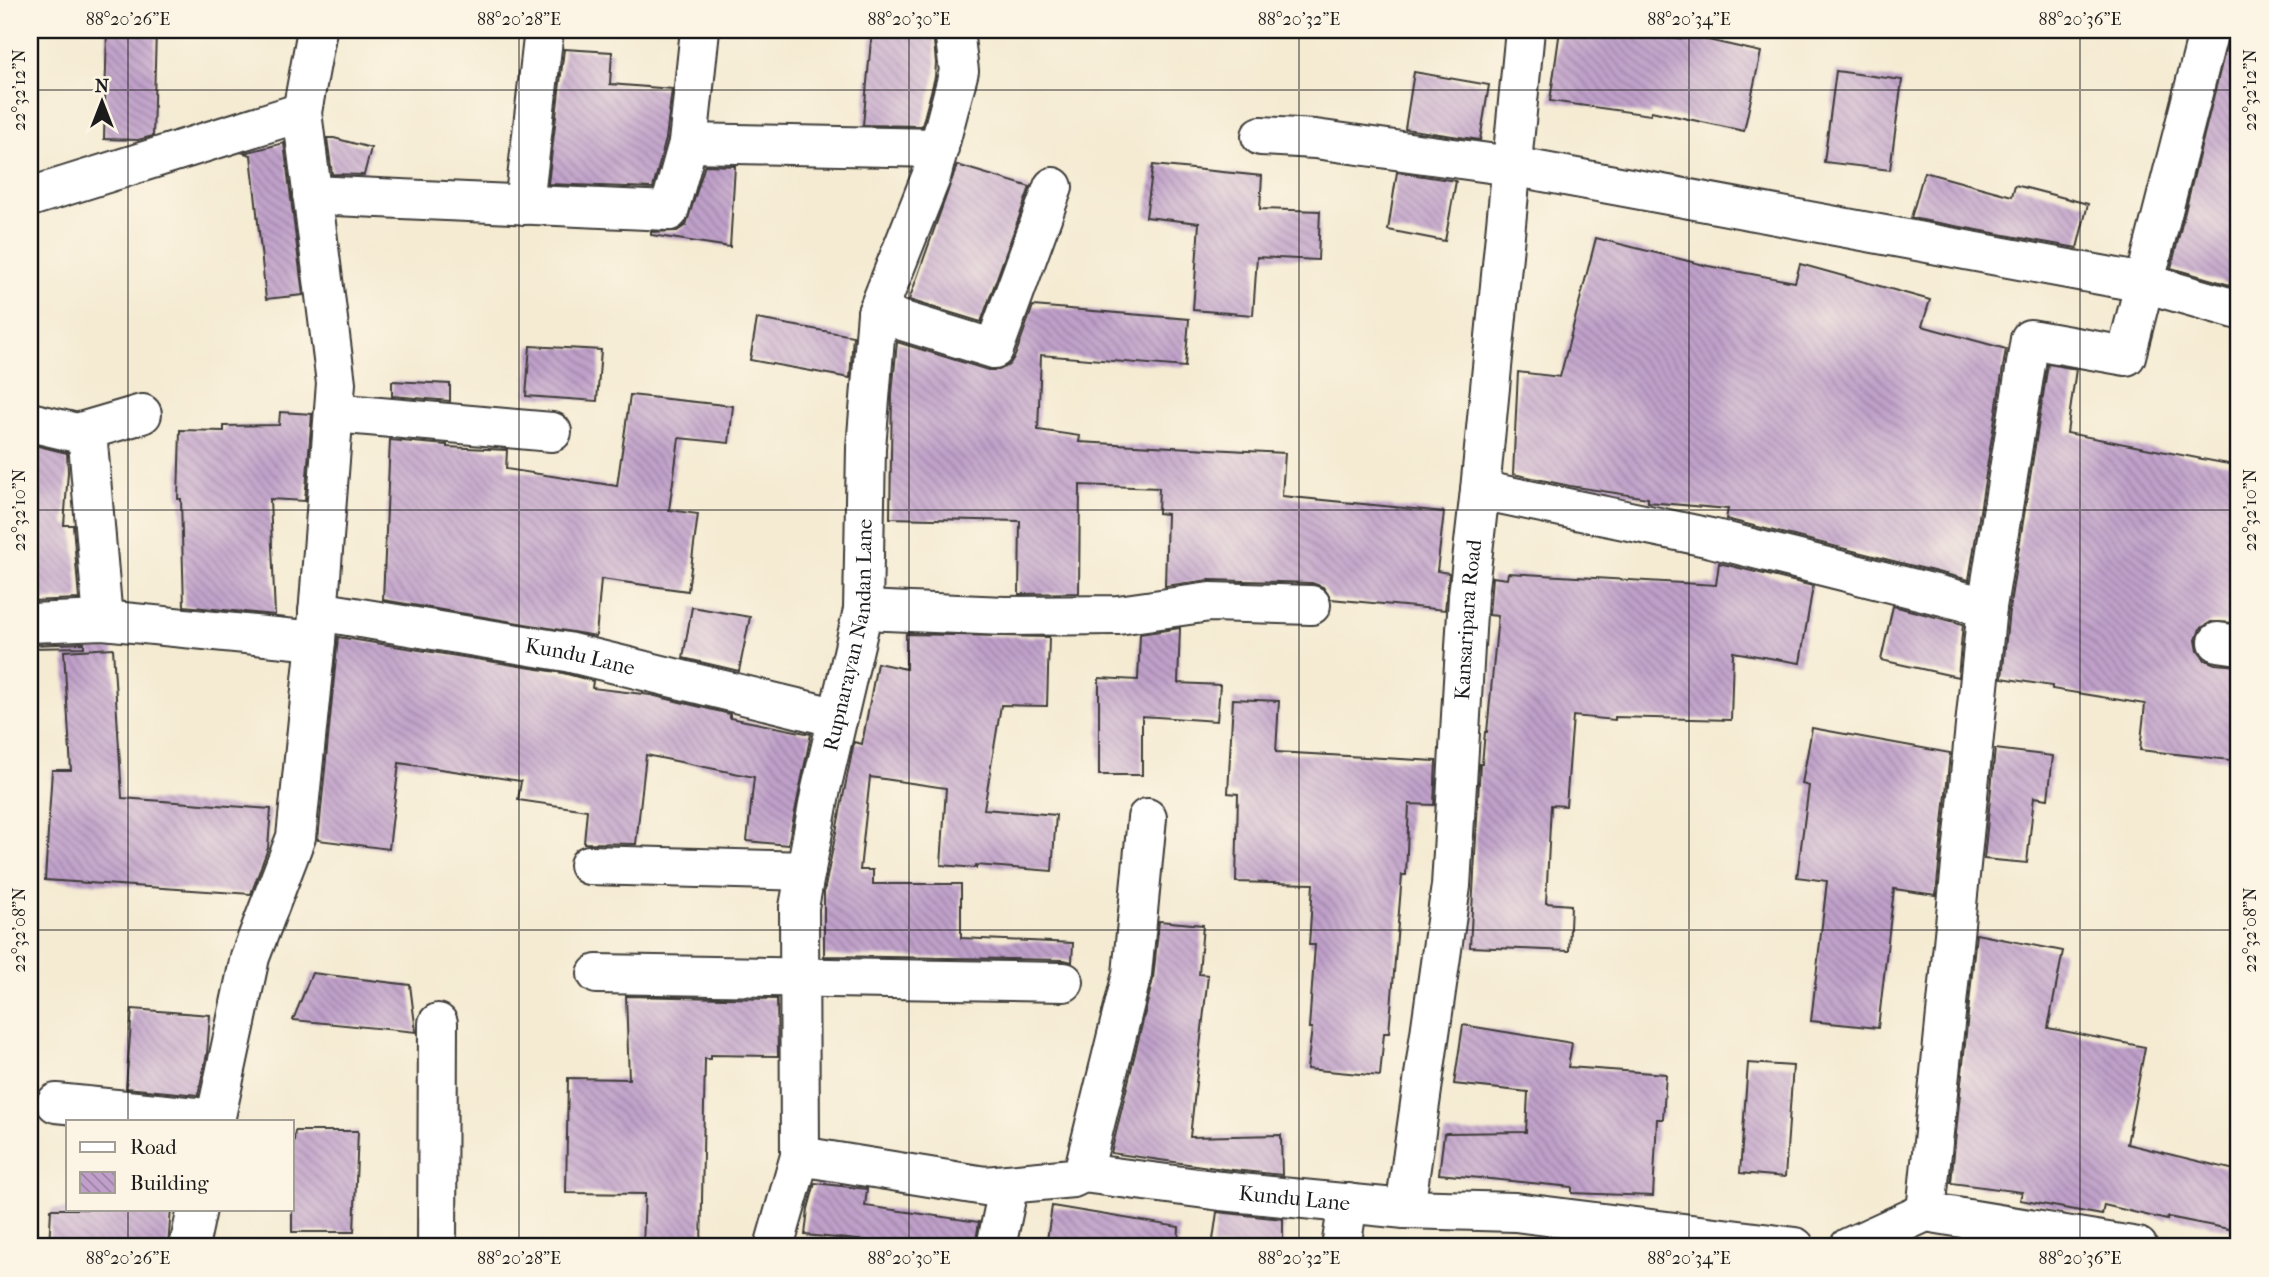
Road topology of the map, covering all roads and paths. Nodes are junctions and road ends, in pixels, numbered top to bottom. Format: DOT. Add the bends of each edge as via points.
graph roads {
  1 [pos="317,30"];
  2 [pos="544,30"];
  3 [pos="700,30"];
  4 [pos="954,30"];
  5 [pos="1525,30"];
  6 [pos="2209,30"];
  7 [pos="302,112"];
  8 [pos="1261,136"];
  9 [pos="688,143"];
  10 [pos="939,148"];
  11 [pos="1511,166"];
  12 [pos="1053,187"];
  13 [pos="312,195"];
  14 [pos="30,197"];
  15 [pos="524,205"];
  16 [pos="2144,283"];
  17 [pos="2239,310"];
  18 [pos="877,313"];
  19 [pos="334,413"];
  20 [pos="142,414"];
  21 [pos="30,422"];
  22 [pos="87,430"];
  23 [pos="552,432"];
  24 [pos="1480,490"];
  25 [pos="1311,605"];
  26 [pos="1987,607"];
  27 [pos="863,610"];
  28 [pos="103,620"];
  29 [pos="30,623"];
  30 [pos="317,626"];
  31 [pos="838,718"];
  32 [pos="1147,818"];
  33 [pos="590,865"];
  34 [pos="806,871"];
  35 [pos="597,974"];
  36 [pos="799,977"];
  37 [pos="1064,982"];
  38 [pos="438,1023"];
  39 [pos="56,1103"];
  40 [pos="216,1120"];
  41 [pos="800,1156"];
  42 [pos="1083,1173"];
  43 [pos="1009,1184"];
  44 [pos="1348,1203"];
  45 [pos="1405,1209"];
  46 [pos="197,1210"];
  47 [pos="1926,1212"];
  48 [pos="1542,1232"];
  49 [pos="189,1247"];
  50 [pos="437,1247"];
  51 [pos="774,1247"];
  52 [pos="996,1247"];
  53 [pos="1341,1247"];
  54 [pos="1795,1247"];
  55 [pos="1849,1247"];
  56 [pos="2138,1247"];
  1 -- 7 [label="street"];
  2 -- 15 [label="street"];
  3 -- 9 [label="street"];
  4 -- 10 [label="street, Rupnarayan Nandan Lane" via="959,71"];
  5 -- 11 [label="street, Kansaripara Road"];
  6 -- 16 [label="street"];
  7 -- 13 [label="street"];
  7 -- 14 [label="street"];
  8 -- 11 [label="street"];
  9 -- 10 [label="street"];
  9 -- 15 [label="street" via="669,211"];
  10 -- 18 [label="street, Rupnarayan Nandan Lane"];
  11 -- 16 [label="street"];
  11 -- 24 [label="street, Kansaripara Road"];
  12 -- 18 [label="street" via="994,349"];
  13 -- 15 [label="street"];
  13 -- 19 [label="street" via="336,383"];
  16 -- 17 [label="street"];
  16 -- 26 [label="street" via="2126,356 2030,339"];
  18 -- 27 [label="street, Rupnarayan Nandan Lane" via="866,448"];
  19 -- 23 [label="street"];
  19 -- 30 [label="street"];
  20 -- 22 [label="street"];
  21 -- 22 [label="street" via="77,433"];
  22 -- 28 [label="street"];
  24 -- 26 [label="street" via="1711,538"];
  24 -- 45 [label="street, Kansaripara Road" via="1466,614 1451,886"];
  25 -- 27 [label="street" via="1210,602 1106,615"];
  26 -- 47 [label="street"];
  27 -- 31 [label="street, Rupnarayan Nandan Lane"];
  28 -- 29 [label="street, Kundu Lane"];
  28 -- 30 [label="street, Kundu Lane"];
  30 -- 31 [label="street, Kundu Lane" via="567,652"];
  30 -- 40 [label="street" via="296,837 250,957"];
  31 -- 34 [label="street, Rupnarayan Nandan Lane"];
  32 -- 42 [label="street" via="1132,974"];
  33 -- 34 [label="street"];
  34 -- 36 [label="street, Rupnarayan Nandan Lane" via="799,907"];
  35 -- 36 [label="street"];
  36 -- 37 [label="street"];
  36 -- 41 [label="street, Rupnarayan Nandan Lane"];
  38 -- 50 [label="street"];
  39 -- 40 [label="street"];
  41 -- 43 [label="street, Kundu Lane" via="985,1186"];
  41 -- 51 [label="street, Rupnarayan Nandan Lane"];
  42 -- 43 [label="street, Kundu Lane"];
  42 -- 44 [label="street, Kundu Lane"];
  43 -- 52 [label="street"];
  44 -- 45 [label="street, Kundu Lane"];
  44 -- 53 [label="street"];
  45 -- 48 [label="street, Kundu Lane" via="1515,1212"];
  46 -- 49 [label="street"];
  47 -- 55 [label="street"];
  47 -- 56 [label="street"];
  48 -- 54 [label="street, Kundu Lane"];
}
